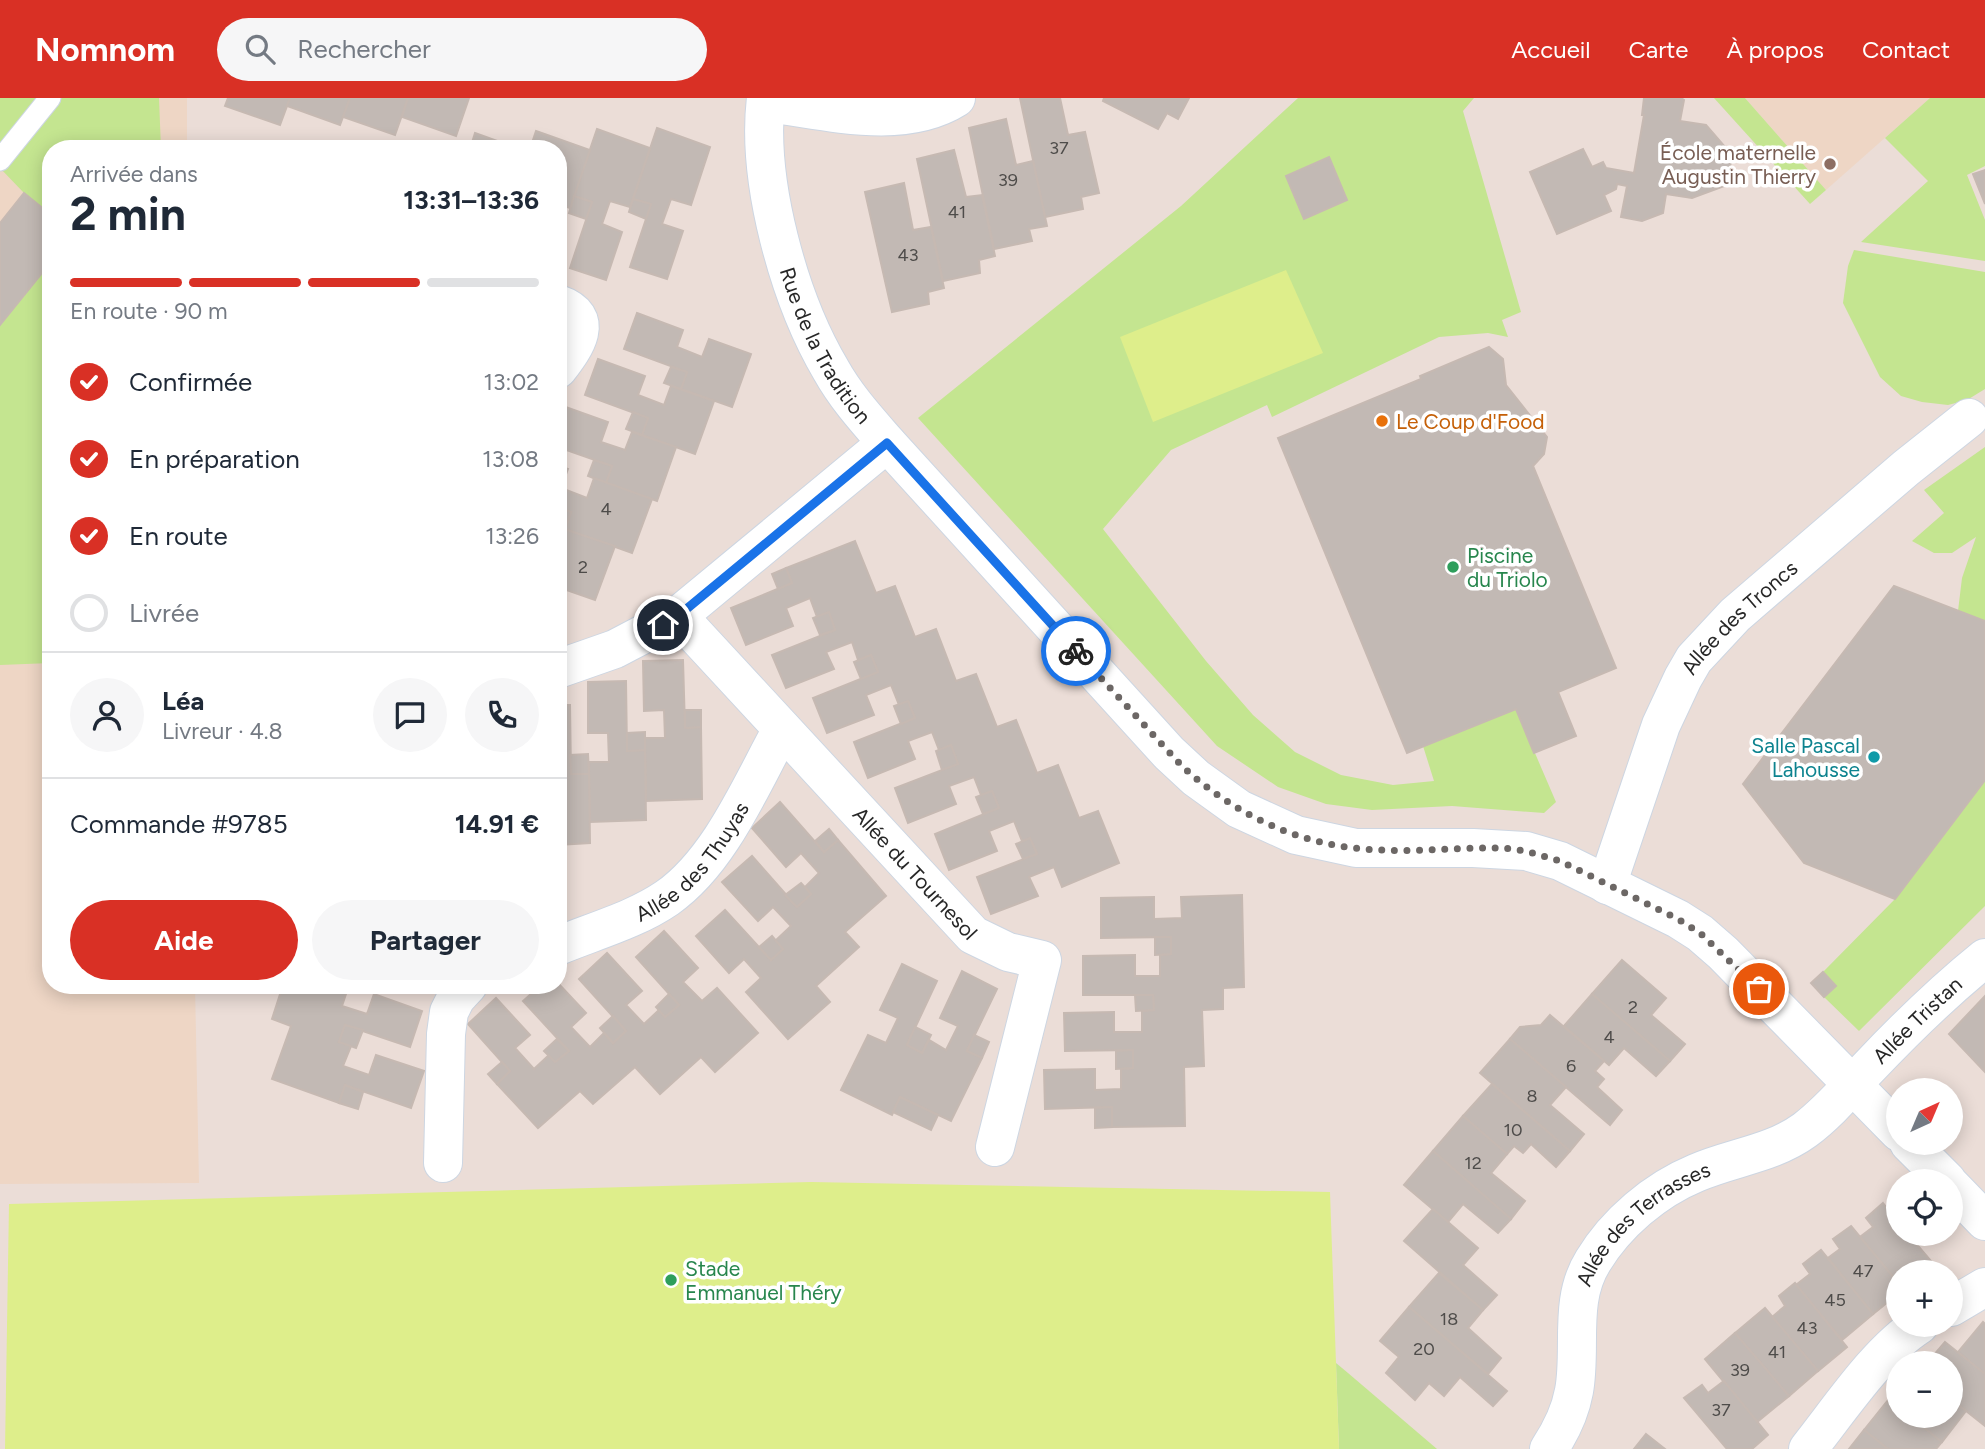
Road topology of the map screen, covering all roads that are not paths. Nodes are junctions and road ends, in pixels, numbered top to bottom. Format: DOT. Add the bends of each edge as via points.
graph roads {
  1 [pos="50,98"];
  2 [pos="956,98"];
  3 [pos="766,100"];
  4 [pos="0,160"];
  5 [pos="567,308"];
  6 [pos="567,357"];
  7 [pos="1969,418"];
  8 [pos="887,443"];
  9 [pos="678,616"];
  10 [pos="567,666"];
  11 [pos="782,729"];
  12 [pos="1607,885"];
  13 [pos="567,942"];
  14 [pos="1985,958"];
  15 [pos="460,994"];
  16 [pos="1853,1085"];
  17 [pos="1886,1119"];
  18 [pos="995,1147"];
  19 [pos="1921,1155"];
  20 [pos="443,1163"];
  21 [pos="1935,1169"];
  22 [pos="1963,1198"];
  23 [pos="1985,1221"];
  24 [pos="1985,1287"];
  25 [pos="1963,1300"];
  26 [pos="1902,1337"];
  27 [pos="1549,1449"];
  28 [pos="1808,1449"];
  1 -- 4 [label="lane"];
  2 -- 3 [label="street" via="942,107 894,117"];
  3 -- 8 [label="street, Rue de la Tradition" via="773,209 792,284 832,372"];
  5 -- 6 [label="street" via="577,315 580,330"];
  7 -- 12 [label="street, Allée des Troncs" via="1735,615 1694,659 1661,725"];
  8 -- 9 [label="street"];
  8 -- 12 [label="street, Rue de la Tradition" via="1169,753 1239,809 1296,835 1356,848 1526,851 1560,861"];
  9 -- 10 [label="street" via="615,649"];
  9 -- 11 [label="street, Allée du Tournesol"];
  11 -- 13 [label="street, Allée des Thuyas" via="727,830 691,877 650,909"];
  11 -- 18 [label="street, Allée du Tournesol" via="973,935 1008,952 1042,960"];
  12 -- 16 [label="street, Rue de la Tradition" via="1700,933"];
  14 -- 16 [label="street, Allée Tristan"];
  15 -- 20 [label="street" via="449,1012 446,1034"];
  16 -- 17 [label="street, Rue de la Tradition"];
  16 -- 27 [label="street, Allée des Terrasses" via="1826,1113 1786,1142 1697,1172 1664,1190 1603,1246 1591,1263 1578,1304 1570,1410"];
  19 -- 21 [label="street"];
  22 -- 23 [label="street"];
  24 -- 25 [label="street"];
  26 -- 28 [label="street"];
}
